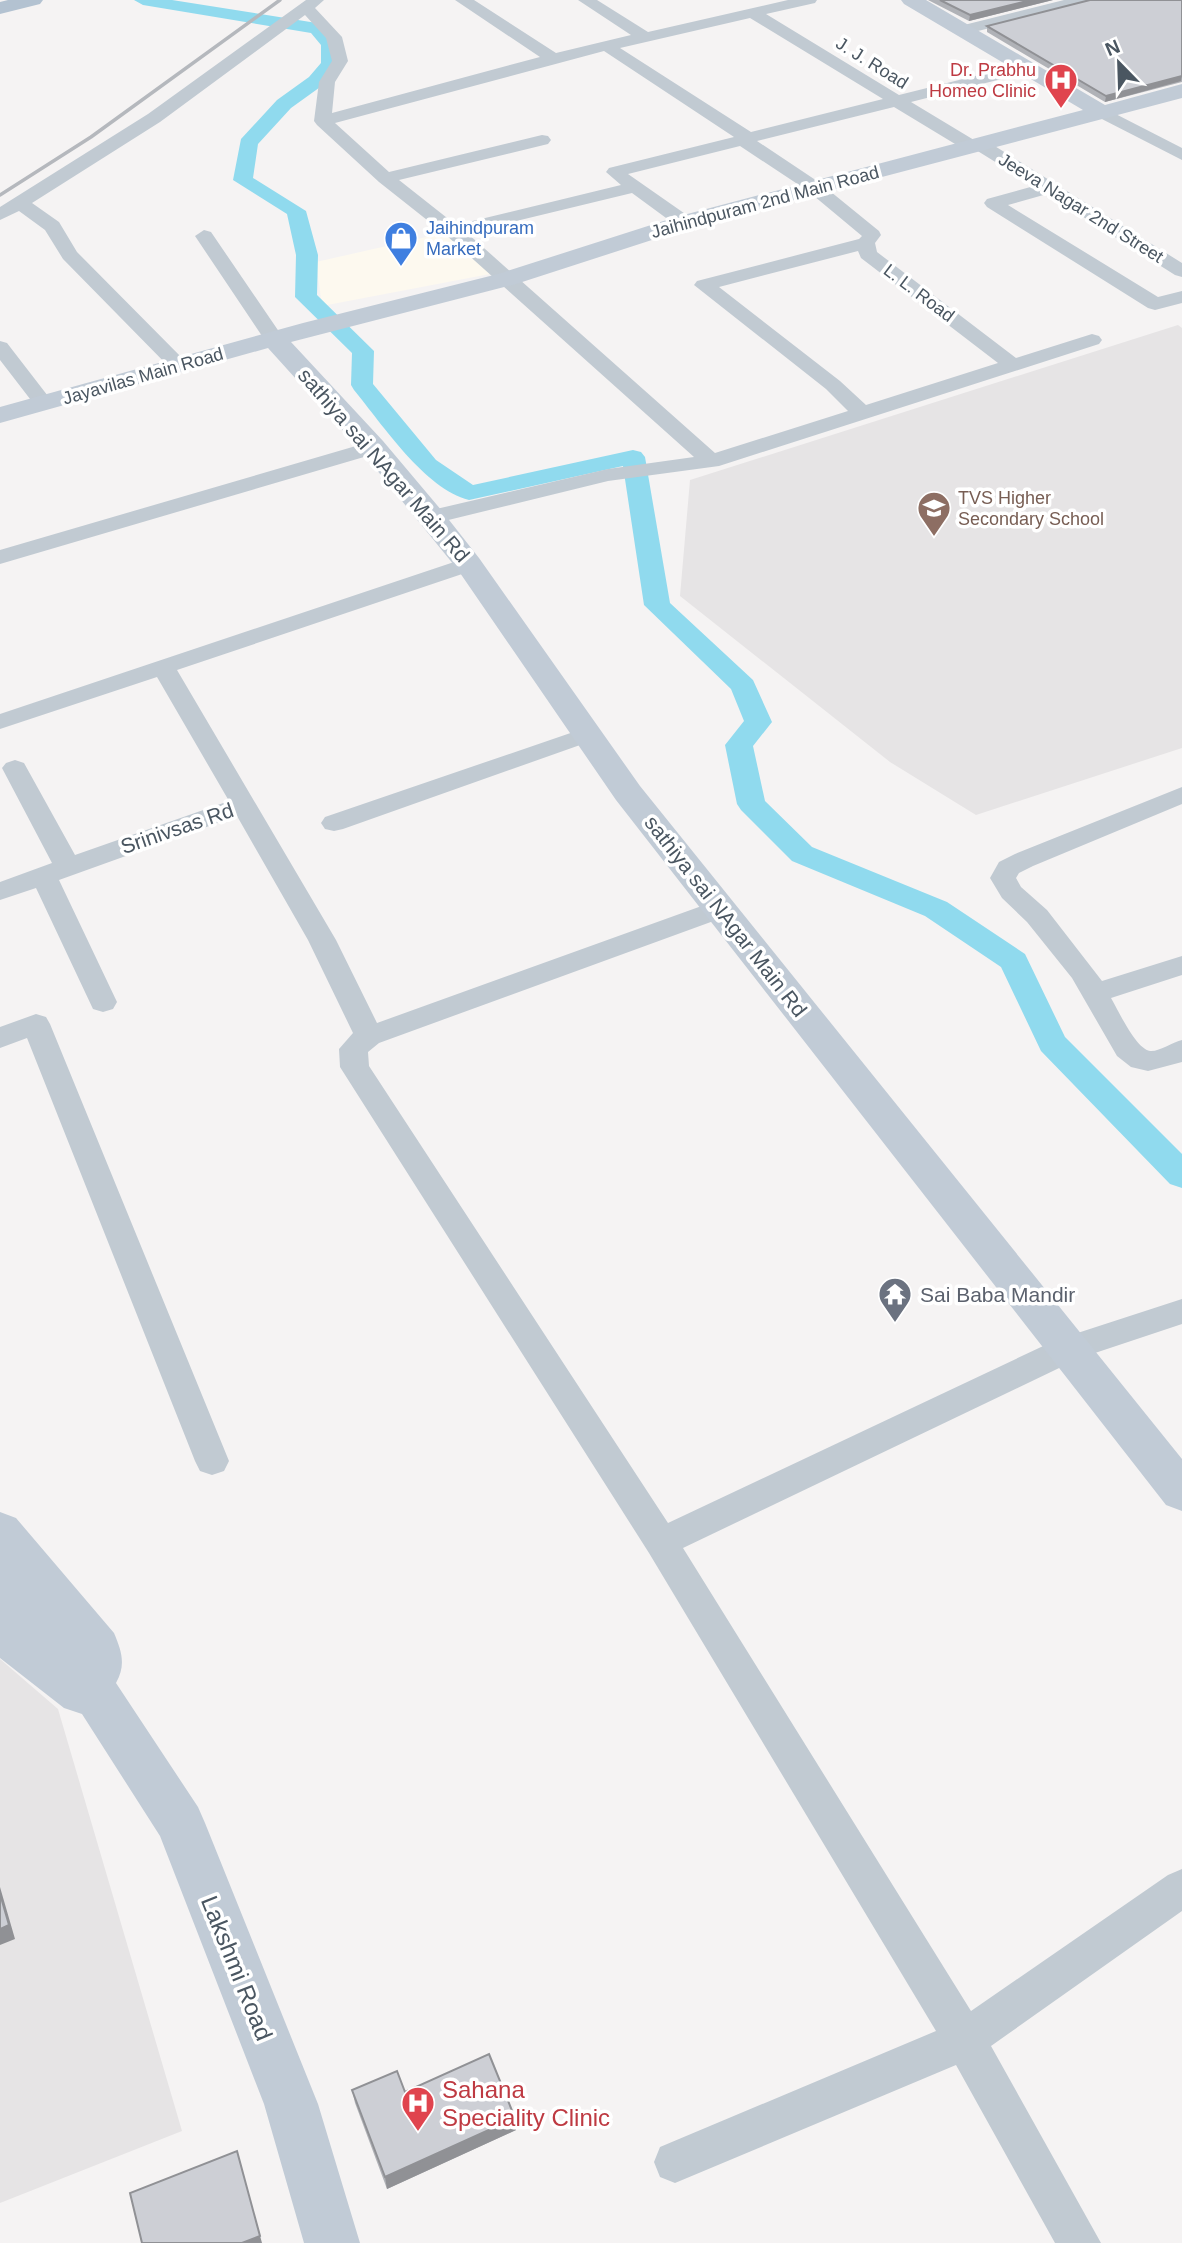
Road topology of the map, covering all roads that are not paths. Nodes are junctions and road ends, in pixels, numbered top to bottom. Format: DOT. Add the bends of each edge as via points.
graph roads {
  1 [pos="12,0"];
  2 [pos="32,0"];
  3 [pos="463,0"];
  4 [pos="586,0"];
  5 [pos="808,0"];
  6 [pos="911,0"];
  7 [pos="1083,0"];
  8 [pos="311,4"];
  9 [pos="0,5"];
  10 [pos="753,13"];
  11 [pos="962,30"];
  12 [pos="645,37"];
  13 [pos="607,46"];
  14 [pos="554,58"];
  15 [pos="1027,68"];
  16 [pos="1182,91"];
  17 [pos="897,102"];
  18 [pos="1102,112"];
  19 [pos="323,121"];
  20 [pos="746,139"];
  21 [pos="542,140"];
  22 [pos="975,145"];
  23 [pos="1181,153"];
  24 [pos="385,178"];
  25 [pos="635,187"];
  26 [pos="814,187"];
  27 [pos="1049,188"];
  28 [pos="22,204"];
  29 [pos="0,215"];
  30 [pos="684,222"];
  31 [pos="453,231"];
  32 [pos="204,236"];
  33 [pos="866,243"];
  34 [pos="1182,271"];
  35 [pos="507,279"];
  36 [pos="1182,297"];
  37 [pos="312,328"];
  38 [pos="274,339"];
  39 [pos="1092,340"];
  40 [pos="0,347"];
  41 [pos="1013,365"];
  42 [pos="180,367"];
  43 [pos="44,404"];
  44 [pos="4,413"];
  45 [pos="863,413"];
  46 [pos="373,447"];
  47 [pos="711,460"];
  48 [pos="432,517"];
  49 [pos="0,556"];
  50 [pos="469,564"];
  51 [pos="163,666"];
  52 [pos="0,722"];
  53 [pos="587,734"];
  54 [pos="15,768"];
  55 [pos="1182,795"];
  56 [pos="243,805"];
  57 [pos="334,823"];
  58 [pos="55,870"];
  59 [pos="0,891"];
  60 [pos="719,909"];
  61 [pos="1182,965"];
  62 [pos="1095,993"];
  63 [pos="103,1002"];
  64 [pos="369,1036"];
  65 [pos="0,1038"];
  66 [pos="1182,1050"];
  67 [pos="1182,1311"];
  68 [pos="1068,1349"];
  69 [pos="212,1461"];
  70 [pos="1182,1492"];
  71 [pos="0,1531"];
  72 [pos="661,1542"];
  73 [pos="0,1578"];
  74 [pos="0,1630"];
  75 [pos="106,1709"];
  76 [pos="1182,1888"];
  77 [pos="965,2040"];
  78 [pos="675,2162"];
  79 [pos="332,2243"];
  80 [pos="1079,2243"];
  1 -- 9 [label="street"];
  2 -- 9 [label="main road"];
  3 -- 14 [label="street"];
  4 -- 12 [label="street"];
  5 -- 10 [label="street"];
  6 -- 11 [label="street"];
  7 -- 11 [label="street"];
  8 -- 19 [label="street" via="334,37 340,61 327,82"];
  8 -- 28 [label="street" via="154,118"];
  10 -- 12 [label="street"];
  10 -- 17 [label="street, J. J. Road"];
  11 -- 15 [label="street"];
  12 -- 13 [label="street"];
  13 -- 14 [label="street"];
  13 -- 20 [label="street"];
  14 -- 19 [label="street"];
  15 -- 17 [label="street"];
  15 -- 18 [label="street"];
  16 -- 18 [label="street, Jaihindpuram 2nd Main Road"];
  17 -- 20 [label="street"];
  17 -- 22 [label="street, J. J. Road"];
  18 -- 22 [label="street, Jaihindpuram 2nd Main Road"];
  18 -- 23 [label="street"];
  19 -- 24 [label="street"];
  20 -- 25 [label="street" via="615,172"];
  20 -- 26 [label="street"];
  21 -- 24 [label="street"];
  22 -- 26 [label="street, Jaihindpuram 2nd Main Road"];
  22 -- 27 [label="street, Jeeva Nagar 2nd Street"];
  24 -- 31 [label="street"];
  25 -- 30 [label="street"];
  25 -- 31 [label="street"];
  26 -- 30 [label="street, Jaihindpuram 2nd Main Road"];
  26 -- 33 [label="street, L. L. Road" via="872,235"];
  27 -- 34 [label="street, Jeeva Nagar 2nd Street"];
  27 -- 36 [label="street" via="993,203 1155,304"];
  28 -- 29 [label="street"];
  28 -- 42 [label="street" via="52,226 70,256"];
  30 -- 35 [label="street, Jaihindpuram 2nd Main Road"];
  31 -- 35 [label="street"];
  32 -- 38 [label="street"];
  33 -- 41 [label="street, L. L. Road" via="868,254"];
  33 -- 45 [label="street" via="704,285"];
  35 -- 37 [label="street, Jaihindpuram 2nd Main Road"];
  35 -- 47 [label="street"];
  37 -- 38 [label="street, Jayavilas Main Road"];
  38 -- 42 [label="street, Jayavilas Main Road"];
  38 -- 46 [label="street, sathiya sai NAgar Main Rd"];
  39 -- 41 [label="street"];
  40 -- 43 [label="street"];
  41 -- 45 [label="street"];
  42 -- 43 [label="street, Jayavilas Main Road"];
  43 -- 44 [label="street, Jayavilas Main Road"];
  45 -- 47 [label="street"];
  46 -- 48 [label="street, sathiya sai NAgar Main Rd"];
  46 -- 49 [label="street"];
  47 -- 48 [label="street" via="608,475"];
  48 -- 50 [label="street, sathiya sai NAgar Main Rd"];
  50 -- 51 [label="street"];
  50 -- 53 [label="street, sathiya sai NAgar Main Rd"];
  51 -- 52 [label="street"];
  51 -- 56 [label="street, Srinivsas Rd"];
  53 -- 57 [label="street"];
  53 -- 60 [label="street, sathiya sai NAgar Main Rd"];
  54 -- 58 [label="street"];
  55 -- 62 [label="street" via="1024,860 1008,868 1003,878"];
  56 -- 58 [label="street, Srinivsas Rd"];
  56 -- 64 [label="street" via="322,940"];
  58 -- 59 [label="street, Srinivsas Rd"];
  58 -- 63 [label="street"];
  60 -- 64 [label="street"];
  60 -- 68 [label="street, sathiya sai NAgar Main Rd"];
  61 -- 62 [label="street"];
  62 -- 66 [label="street" via="1136,1058 1156,1061"];
  64 -- 72 [label="street" via="353,1049 355,1067"];
  65 -- 69 [label="street" via="36,1024"];
  67 -- 68 [label="street"];
  68 -- 70 [label="street, sathiya sai NAgar Main Rd"];
  68 -- 72 [label="street"];
  71 -- 75 [label="street, Lakshmi Road" via="97,1648"];
  72 -- 77 [label="street"];
  73 -- 75 [label="street, Lakshmi Road" via="75,1661"];
  74 -- 75 [label="street, Lakshmi Road" via="62,1681"];
  75 -- 79 [label="street, Lakshmi Road" via="180,1823 291,2104"];
  76 -- 77 [label="street"];
  77 -- 78 [label="street"];
  77 -- 80 [label="street"];
}
